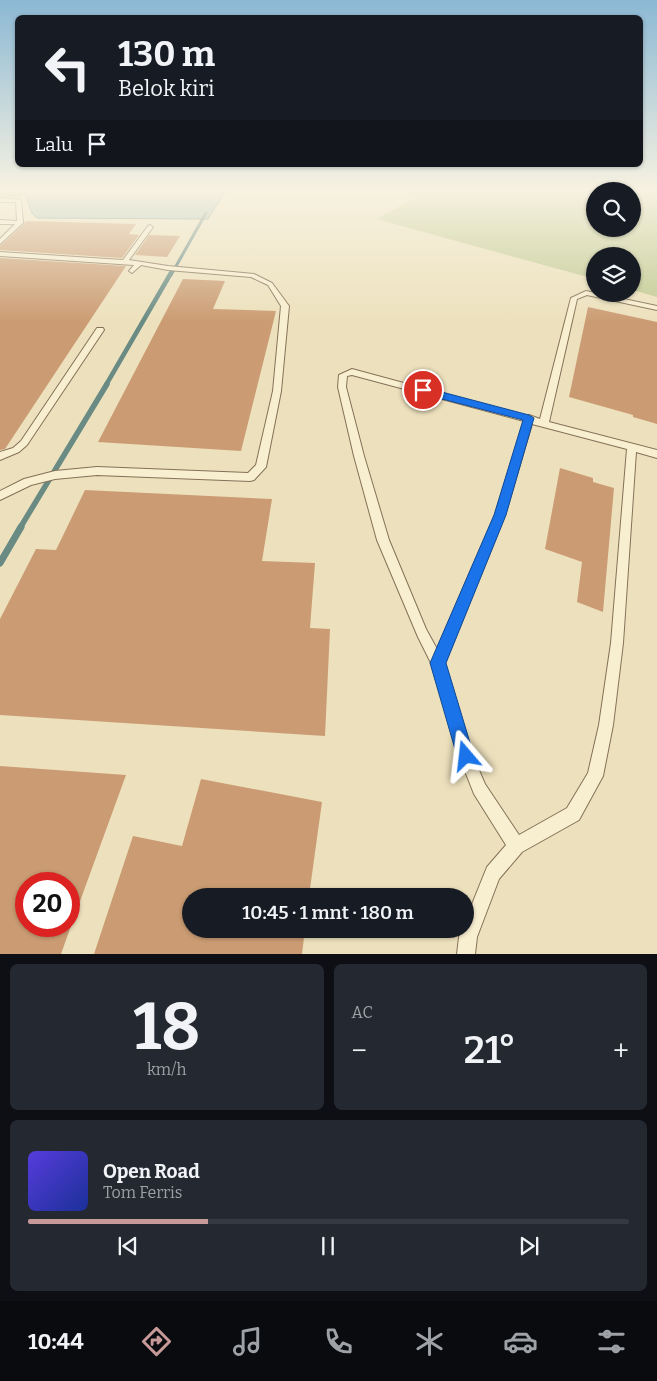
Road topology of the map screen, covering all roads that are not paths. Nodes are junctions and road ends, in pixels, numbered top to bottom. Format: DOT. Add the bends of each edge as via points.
graph roads {
  1 [pos="145,234"];
  2 [pos="0,254"];
  3 [pos="125,262"];
  4 [pos="139,263"];
  5 [pos="132,271"];
  6 [pos="657,308"];
  7 [pos="100,330"];
  8 [pos="529,418"];
  9 [pos="544,423"];
  10 [pos="632,447"];
  11 [pos="657,454"];
  12 [pos="0,456"];
  13 [pos="0,496"];
  14 [pos="438,663"];
  15 [pos="516,846"];
  16 [pos="466,954"];
  1 -- 3 [label="lane"];
  2 -- 3 [label="lane"];
  3 -- 4 [label="lane"];
  4 -- 5 [label="lane"];
  4 -- 13 [label="lane" via="252,275 270,284 285,306 277,390 261,467 250,477 97,471 55,475 28,482"];
  6 -- 9 [label="lane" via="586,293 574,298"];
  7 -- 12 [label="lane" via="24,443"];
  8 -- 9 [label="lane"];
  8 -- 14 [label="lane" via="500,515"];
  8 -- 14 [label="lane" via="352,372 343,375 346,404 383,540"];
  9 -- 10 [label="lane"];
  10 -- 11 [label="lane"];
  10 -- 15 [label="lane" via="617,643 606,725 594,776 573,814"];
  14 -- 15 [label="lane" via="479,789"];
  15 -- 16 [label="lane" via="493,873 468,937"];
}
